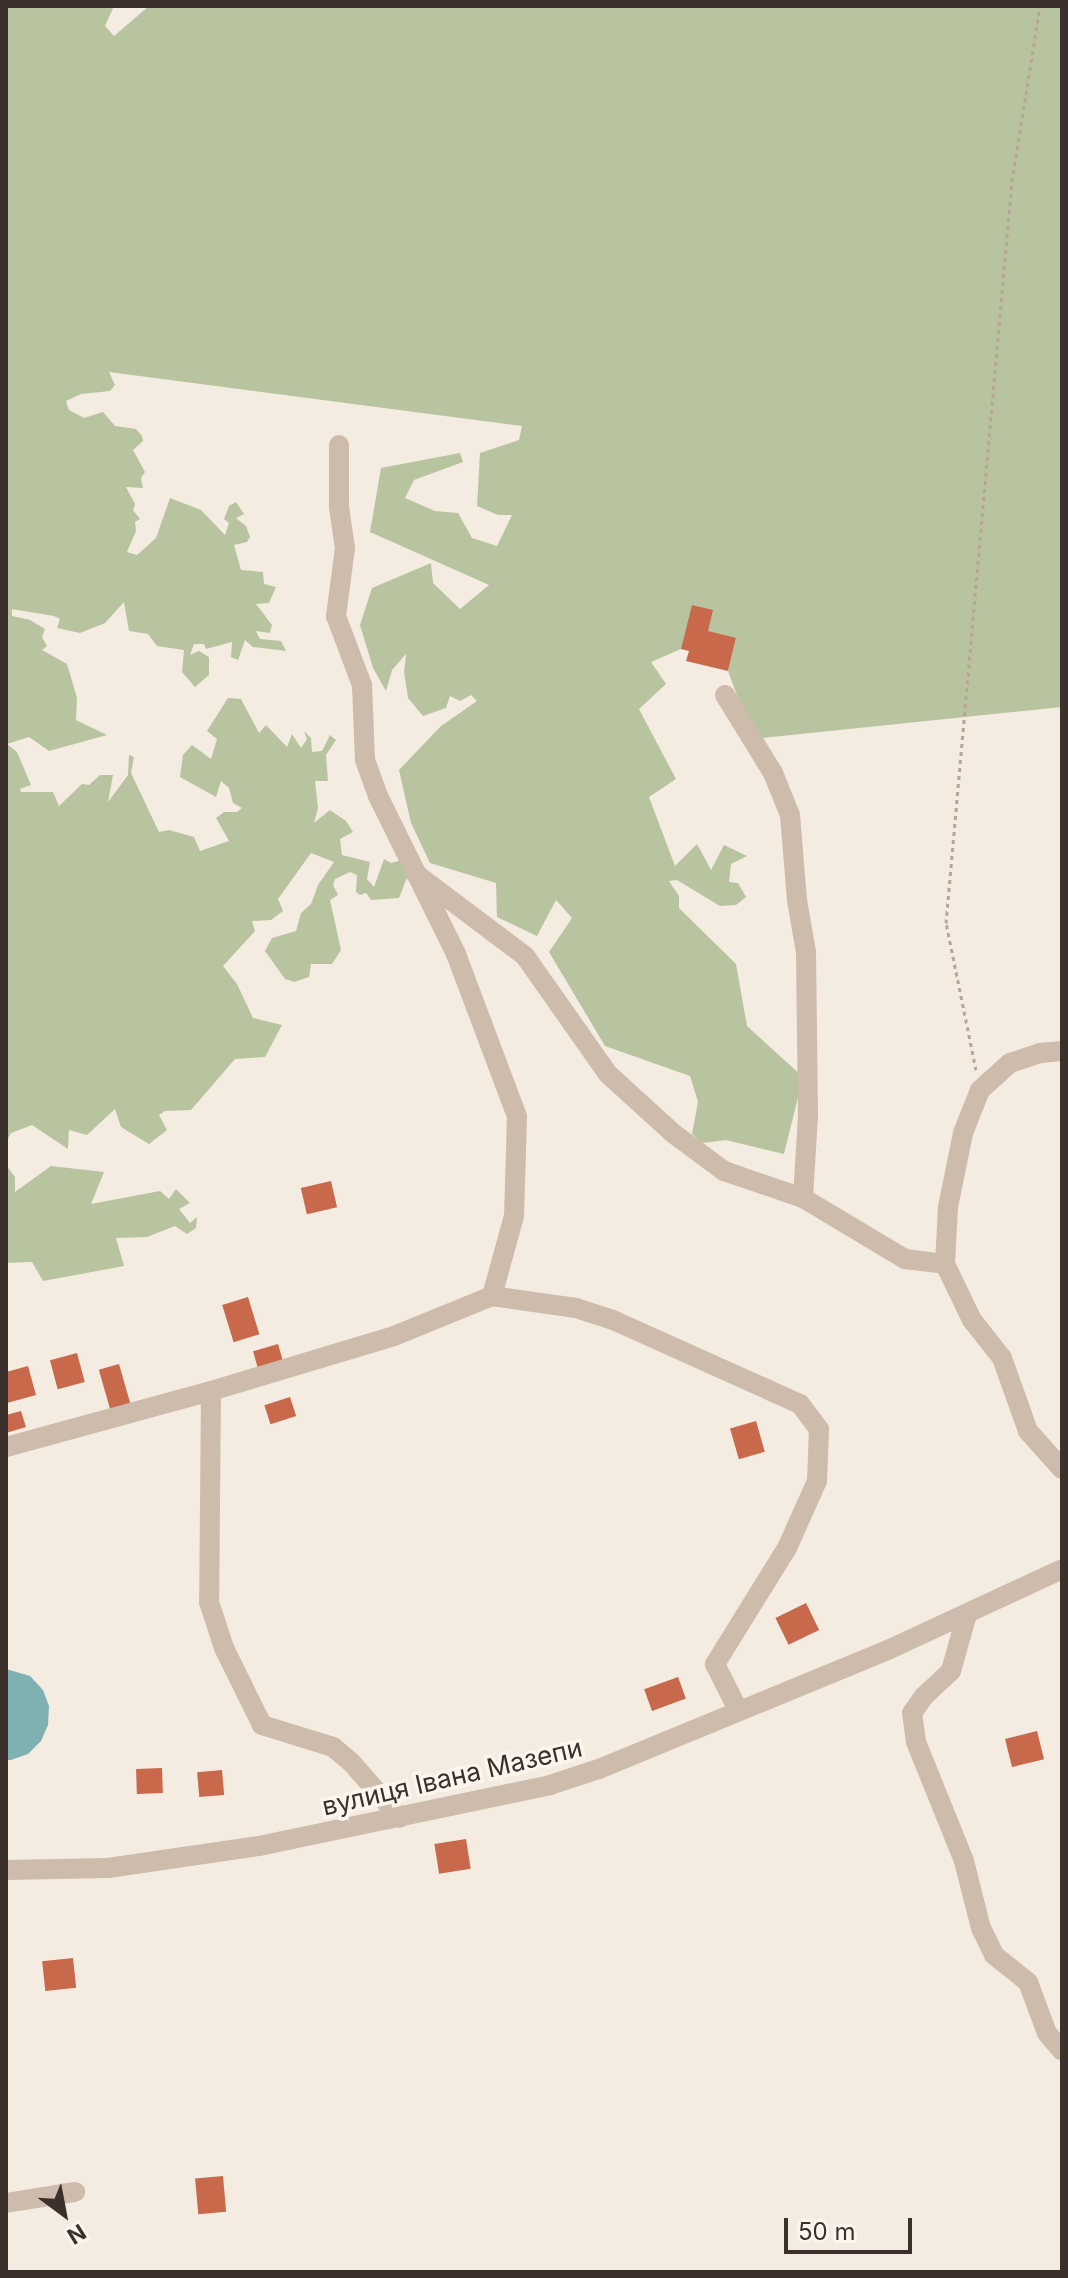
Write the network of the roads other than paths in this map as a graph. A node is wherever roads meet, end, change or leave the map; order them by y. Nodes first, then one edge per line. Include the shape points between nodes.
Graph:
1 (339, 445) dead end
2 (725, 695) dead end
3 (416, 874) junction
4 (1062, 1051) edge
5 (803, 1198) junction
6 (945, 1264) junction
7 (492, 1296) junction
8 (211, 1391) junction
9 (6, 1447) edge
10 (1062, 1469) edge
11 (1062, 1569) edge
12 (967, 1614) junction
13 (738, 1710) junction
14 (400, 1818) junction
15 (6, 1870) edge
16 (1062, 2051) edge
17 (75, 2192) dead end
18 (6, 2203) edge

1 - 3 street via 345,548 336,616 362,685 365,760
2 - 5 street via 773,773 790,815 806,952
3 - 5 street via 525,956 608,1074 674,1134 724,1171
3 - 7 street via 456,954 517,1116 514,1216
4 - 6 street via 1010,1063 980,1090 963,1133 948,1207
5 - 6 street via 905,1259
6 - 10 street via 972,1320 1002,1358 1028,1431
7 - 8 street via 394,1336
7 - 13 street via 576,1308 613,1320 787,1396 815,1420 821,1444 817,1481 787,1548 715,1664
8 - 9 street
8 - 14 street via 209,1602 224,1648 262,1725 333,1747
11 - 12 street, вулиця Івана Мазепи
12 - 13 street, вулиця Івана Мазепи
12 - 16 street via 951,1671 912,1713 916,1742 964,1861 981,1928 994,1955 1028,1982 1047,2033
13 - 14 street, вулиця Івана Мазепи via 574,1777
14 - 15 street, вулиця Івана Мазепи via 123,1866
17 - 18 street

